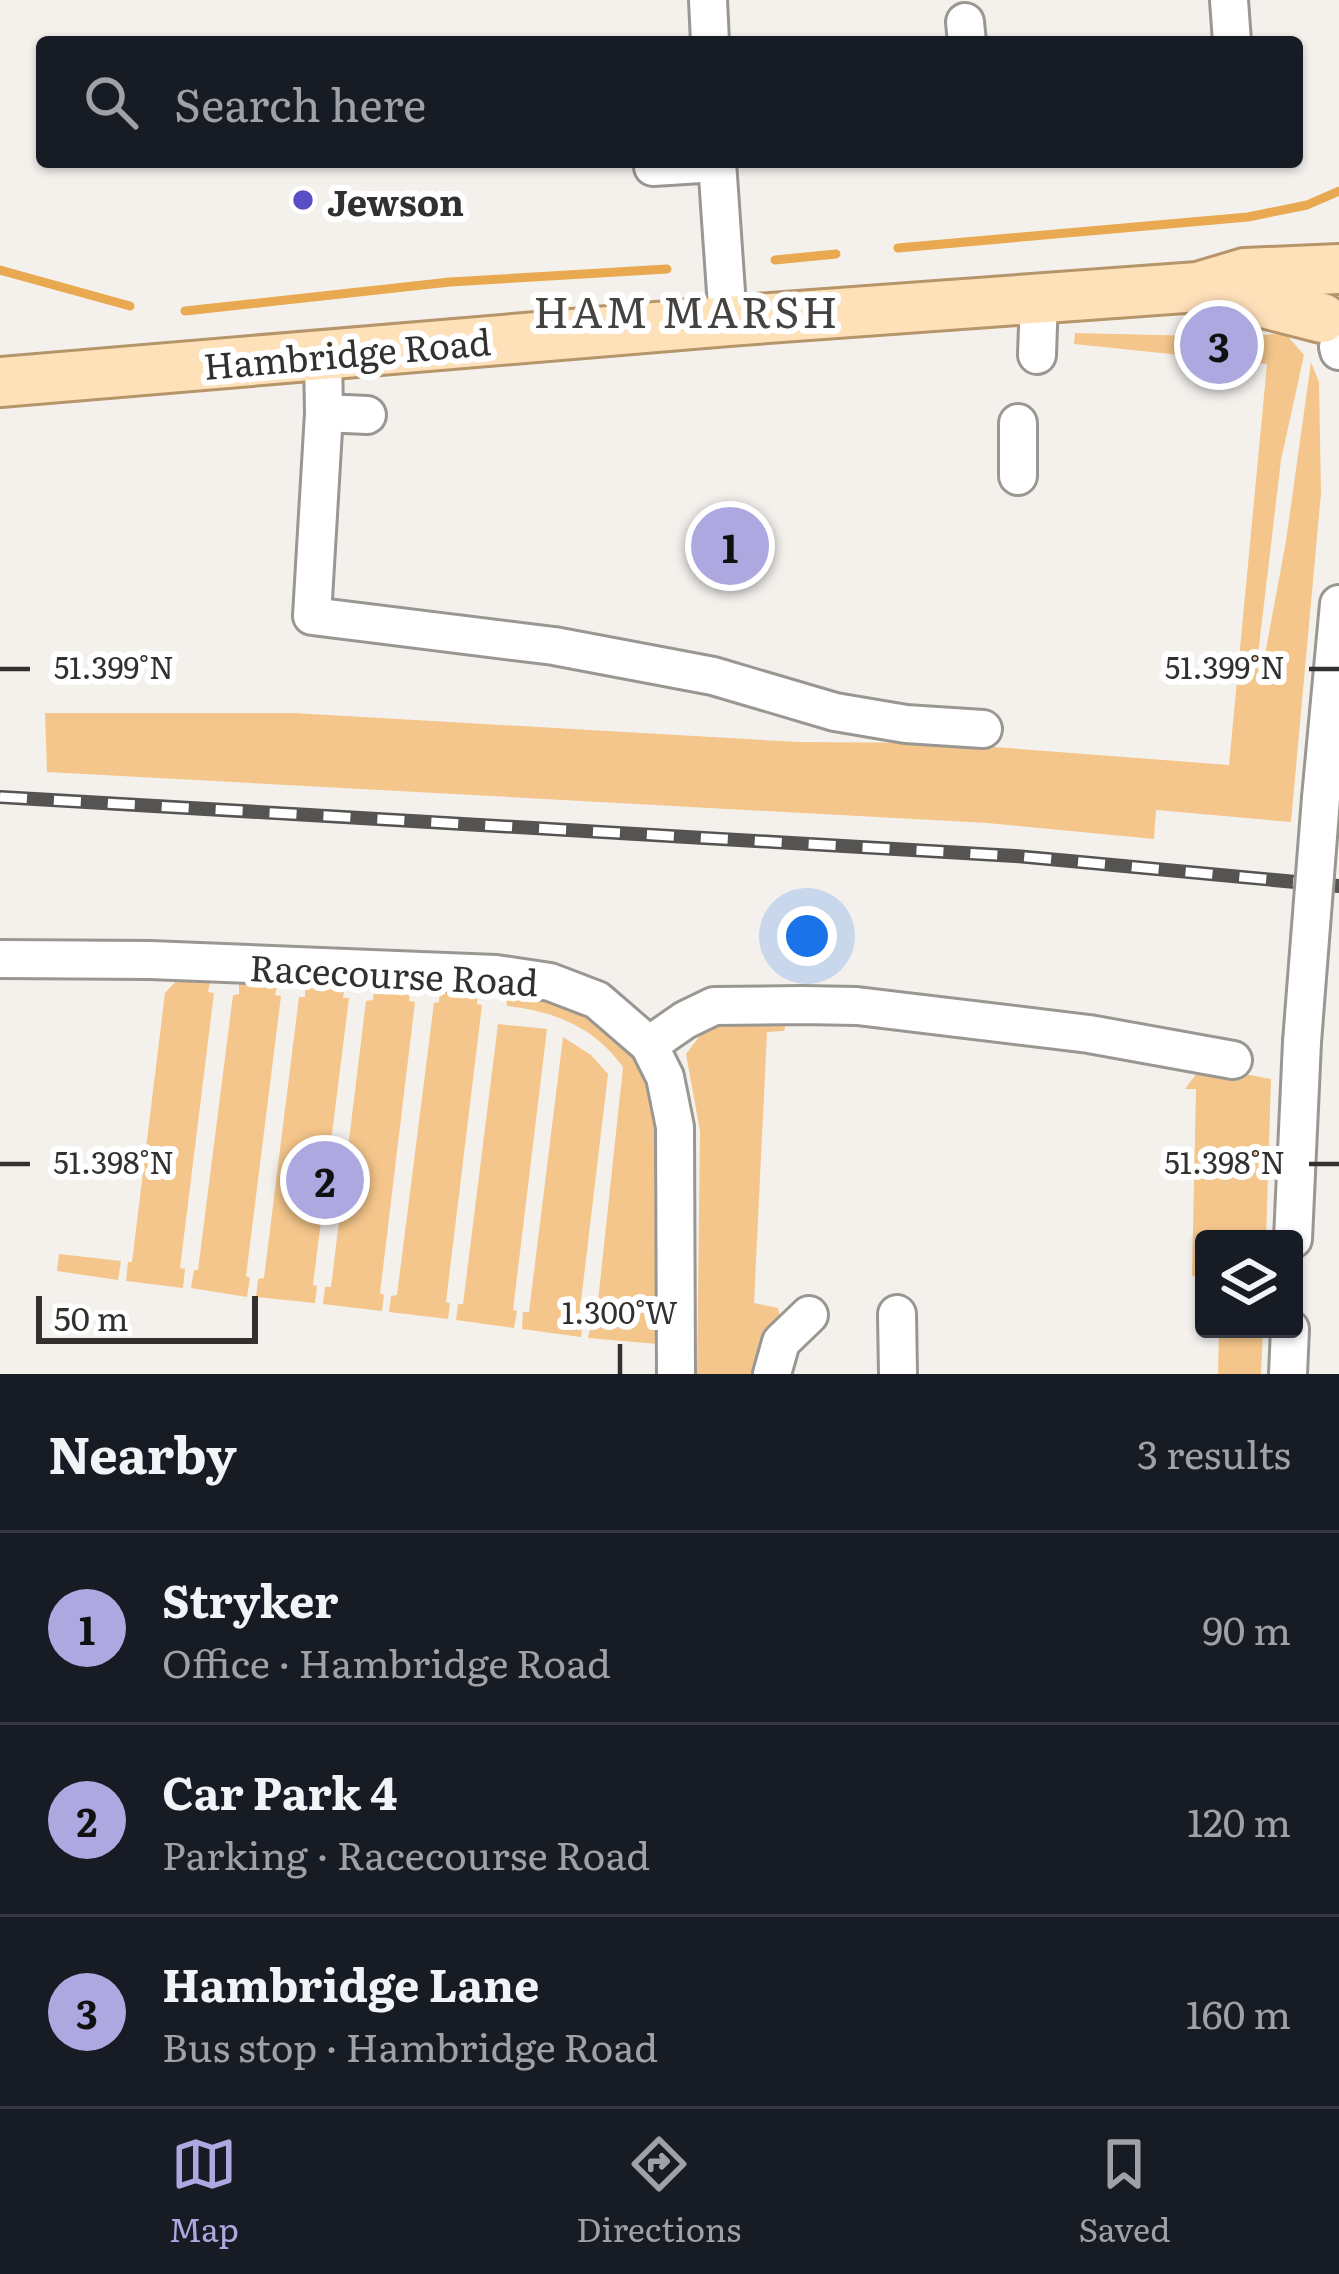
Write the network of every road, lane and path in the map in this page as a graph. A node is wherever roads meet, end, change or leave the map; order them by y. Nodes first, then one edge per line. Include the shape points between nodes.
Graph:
1 (708, 0) edge
2 (1229, 0) edge
3 (710, 36) edge
4 (1232, 36) edge
5 (717, 168) edge
6 (1339, 269) edge
7 (1198, 287) junction
8 (1039, 297) junction
9 (728, 321) junction
10 (1335, 341) edge
11 (322, 355) junction
12 (1037, 355) dead end
13 (0, 382) edge
14 (324, 412) junction
15 (367, 415) dead end
16 (1018, 423) dead end
17 (1018, 476) dead end
18 (1339, 604) edge
19 (982, 729) dead end
20 (0, 958) edge
21 (650, 1045) junction
22 (1233, 1060) dead end
23 (1293, 1230) edge
24 (897, 1314) dead end
25 (808, 1315) dead end
26 (1290, 1338) edge
27 (676, 1374) edge
28 (772, 1374) edge
29 (898, 1374) edge
30 (1288, 1374) edge

1 - 3 street
2 - 4 street
5 - 9 street
6 - 7 main road, Hambridge Road via 1245,273
6 - 10 main road via 1323,295
7 - 8 main road, Hambridge Road
7 - 10 main road, Hambridge Road
8 - 9 main road, Hambridge Road
8 - 12 street
9 - 11 main road, Hambridge Road
11 - 13 main road, Hambridge Road
11 - 14 street
14 - 15 street
14 - 19 street via 312,616 554,646 712,676 835,712
16 - 17 street
18 - 23 street, bridge
20 - 21 street, Racecourse Road via 531,978 596,1000
21 - 22 street via 700,1010 802,1004 1088,1034
21 - 27 street, Racecourse Road via 675,1127
24 - 29 street
25 - 28 street via 781,1342
26 - 30 street

